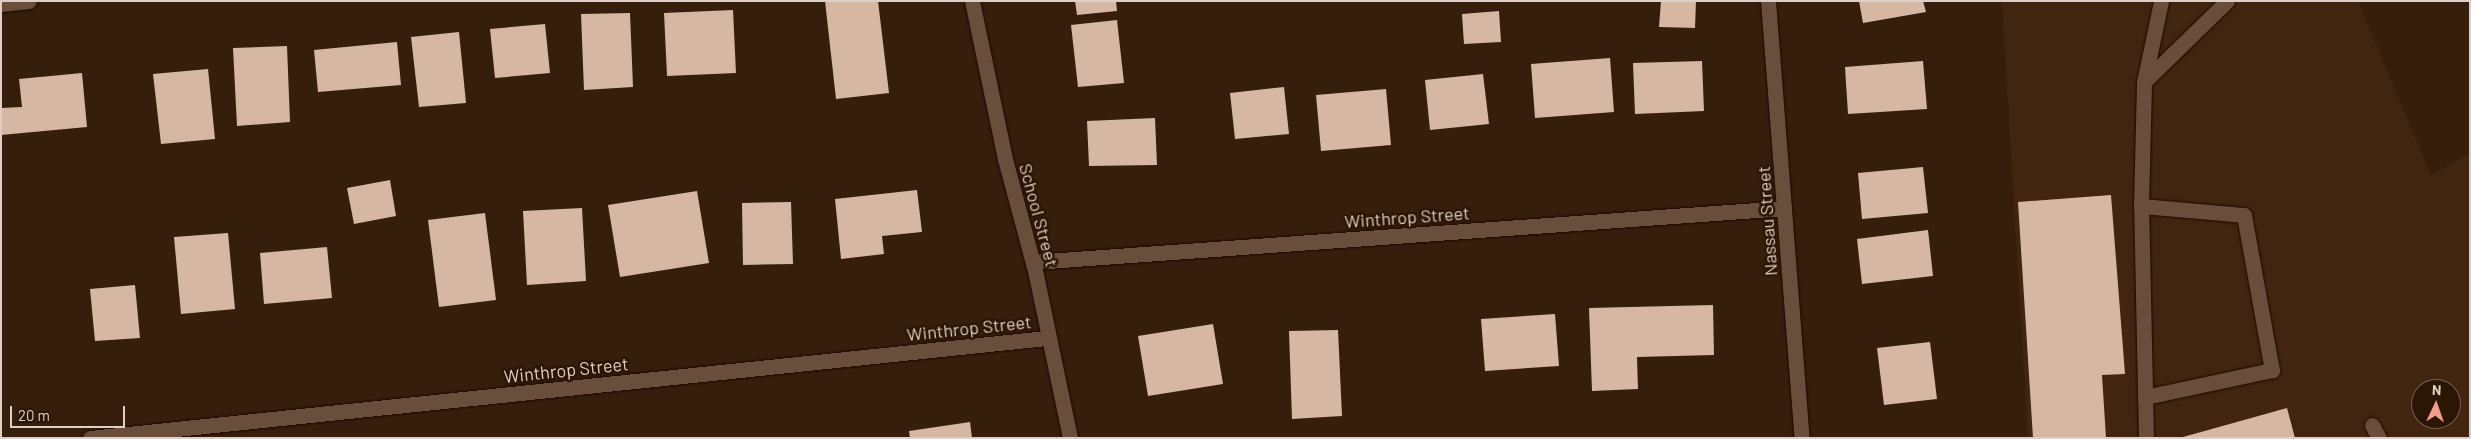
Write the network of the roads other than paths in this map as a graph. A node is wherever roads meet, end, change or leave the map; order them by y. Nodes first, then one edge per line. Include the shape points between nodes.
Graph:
1 (29, 1) edge
2 (972, 1) edge
3 (1768, 1) edge
4 (2161, 1) edge
5 (2227, 1) edge
6 (1, 4) edge
7 (2144, 82) junction
8 (2141, 206) junction
9 (1784, 208) junction
10 (1033, 262) junction
11 (1047, 338) junction
12 (2145, 397) junction
13 (90, 438) edge
14 (1070, 438) edge
15 (1802, 438) edge
16 (2146, 438) edge

1 - 6 street
2 - 10 street, School Street via 1005,159
3 - 9 street, Nassau Street
4 - 7 street
5 - 7 street
7 - 8 street
8 - 12 street
8 - 12 street via 2244,215 2272,370
9 - 10 street, Winthrop Street
9 - 15 street, Nassau Street
10 - 11 street, School Street
11 - 13 street, Winthrop Street
11 - 14 street, School Street
12 - 16 street

